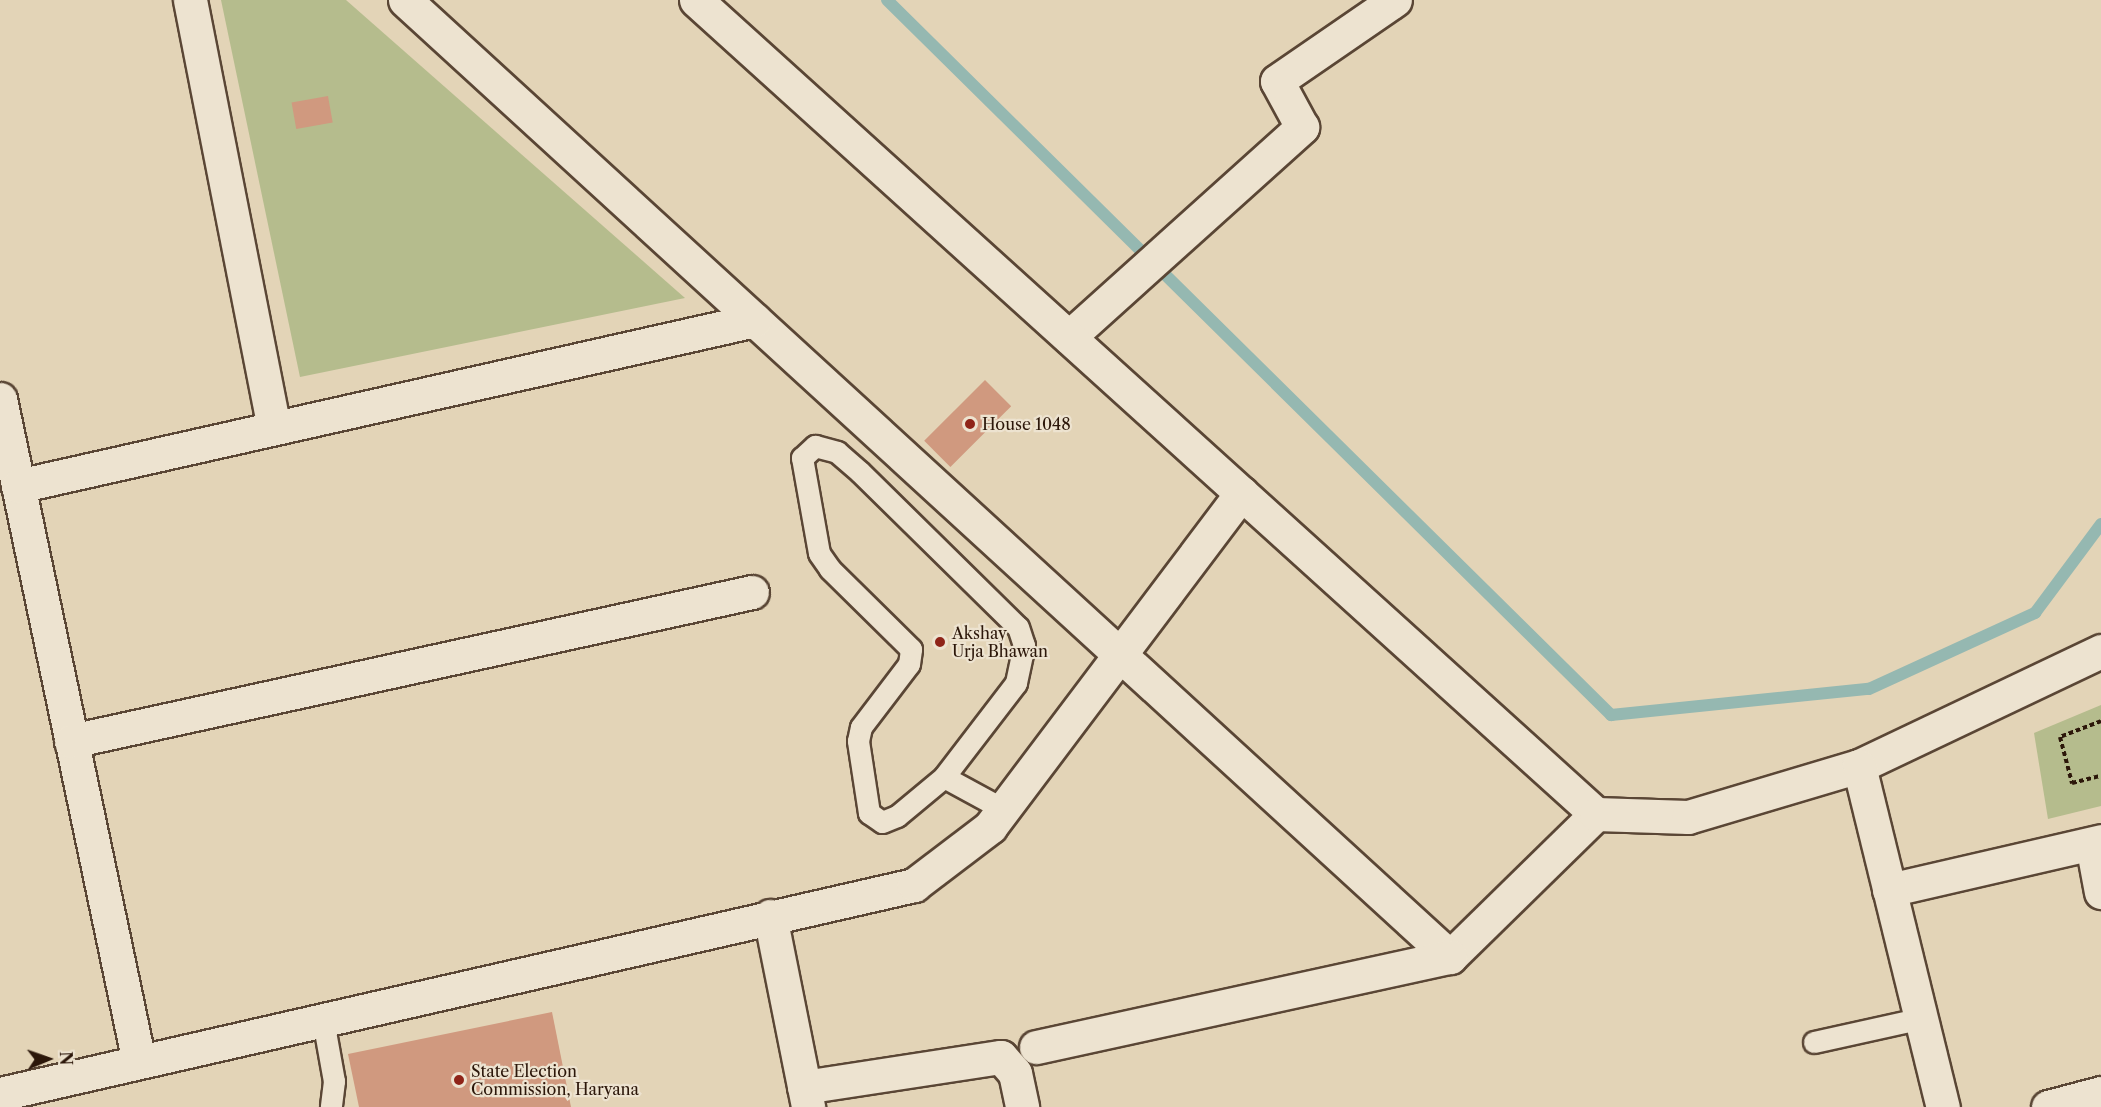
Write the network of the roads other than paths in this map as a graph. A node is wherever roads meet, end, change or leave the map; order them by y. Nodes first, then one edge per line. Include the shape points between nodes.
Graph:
1 (190, 0) edge
2 (405, 0) edge
3 (696, 0) edge
4 (1395, 0) edge
5 (755, 320) junction
6 (1069, 337) junction
7 (0, 399) edge
8 (274, 428) junction
9 (18, 486) junction
10 (1242, 493) junction
11 (752, 592) dead end
12 (2101, 651) edge
13 (1121, 653) junction
14 (71, 741) junction
15 (1859, 766) junction
16 (944, 777) junction
17 (1003, 809) junction
18 (1596, 814) junction
19 (2096, 842) edge
20 (1889, 890) junction
21 (2101, 892) edge
22 (771, 915) junction
23 (1450, 957) junction
24 (1922, 1018) junction
25 (323, 1020) junction
26 (1814, 1042) dead end
27 (1036, 1047) dead end
28 (139, 1062) junction
29 (2101, 1093) edge
30 (17, 1097) edge
31 (806, 1097) edge
32 (331, 1107) edge
33 (1022, 1107) edge
34 (1944, 1107) edge
35 (2048, 1107) edge

1 - 8 street
2 - 5 street
3 - 6 street
4 - 6 street via 1277,81 1302,127
5 - 8 street
5 - 13 street
6 - 10 street
7 - 9 street
8 - 9 street
9 - 14 street
10 - 13 street
10 - 18 street
11 - 14 street
12 - 15 street
13 - 17 street
13 - 23 street
14 - 28 street
15 - 18 street via 1688,817
15 - 20 street
16 - 16 lane via 1016,683 1024,645 1018,627 860,472 837,452 815,447 802,458 819,553 830,569 911,649 909,664 861,727 858,741 868,813 882,822 897,816
16 - 17 lane
17 - 22 street via 990,827 914,885
18 - 23 street
19 - 20 street
19 - 21 street
20 - 24 street
22 - 25 street
22 - 31 street
23 - 27 street
24 - 26 lane
24 - 34 street
25 - 28 street
25 - 32 lane via 334,1081
28 - 30 street
29 - 35 street
31 - 33 street via 1001,1057 1015,1073

